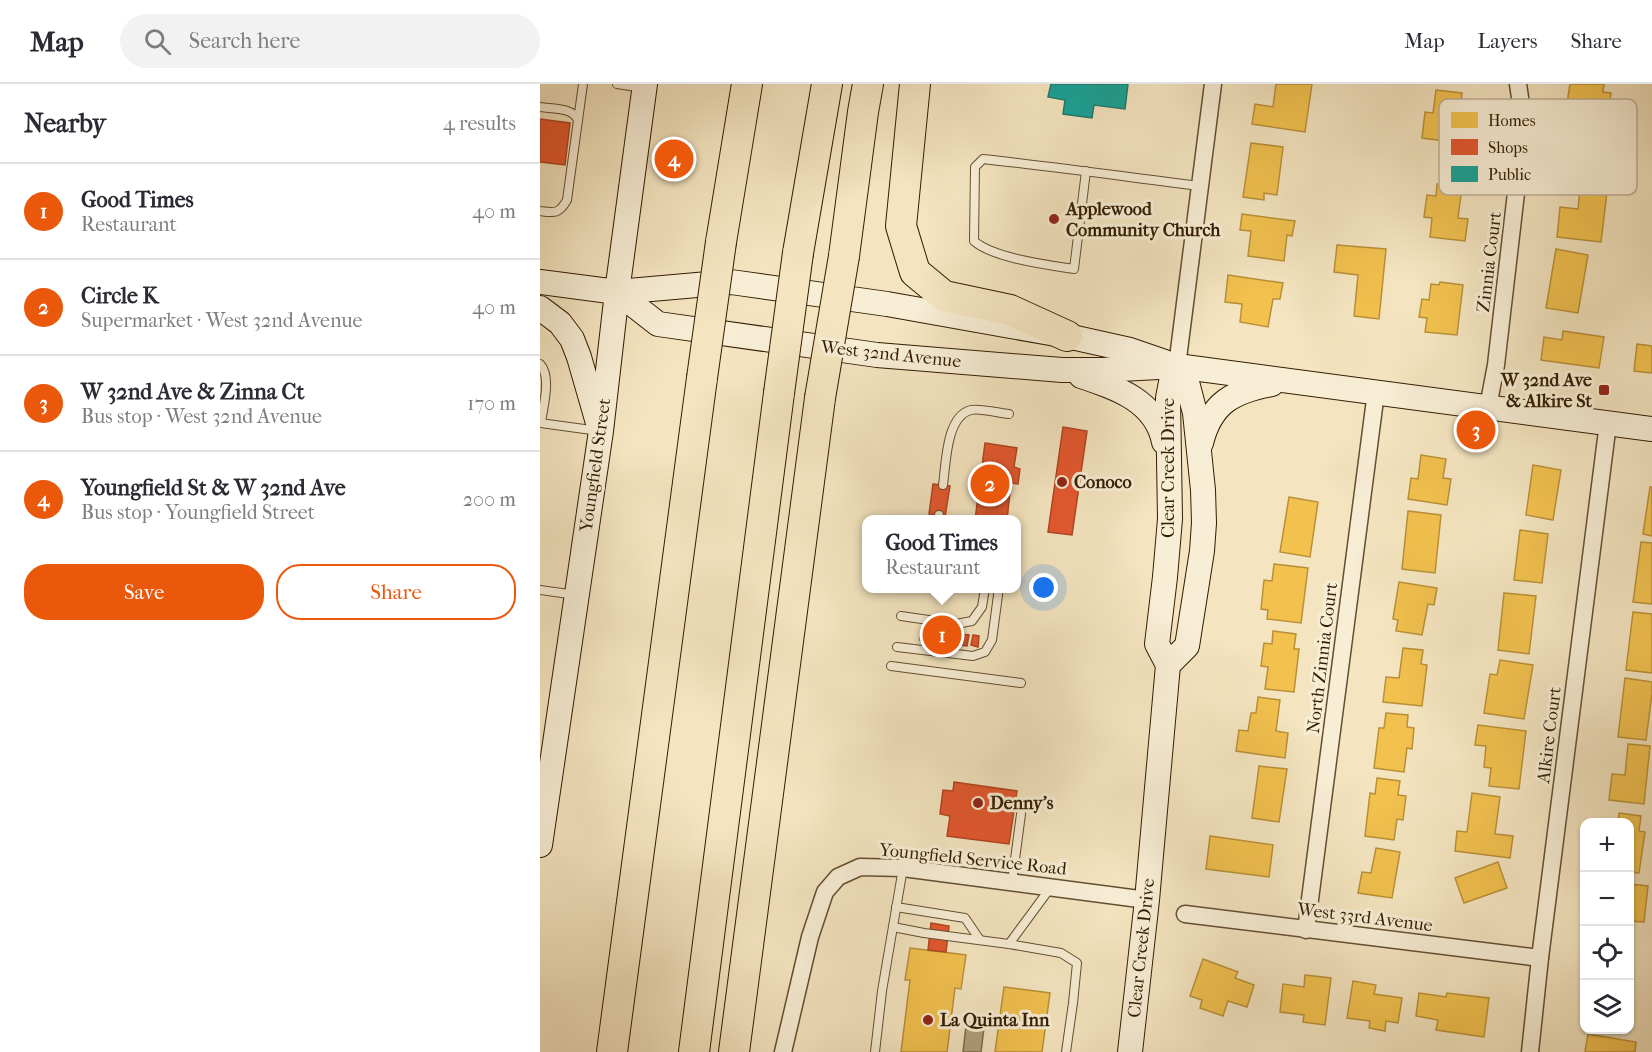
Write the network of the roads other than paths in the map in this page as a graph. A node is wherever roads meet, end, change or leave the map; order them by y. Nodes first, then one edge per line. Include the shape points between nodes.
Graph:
1 (583, 84) edge
2 (618, 84) edge
3 (747, 84) edge
4 (827, 84) edge
5 (868, 84) edge
6 (915, 84) edge
7 (1213, 84) edge
8 (1518, 84) edge
9 (645, 86) edge
10 (1520, 99) edge
11 (540, 107) edge
12 (578, 121) junction
13 (1086, 171) junction
14 (1200, 186) junction
15 (1516, 195) edge
16 (540, 211) edge
17 (540, 282) edge
18 (617, 292) junction
19 (540, 308) edge
20 (1067, 336) junction
21 (540, 364) edge
22 (1177, 366) junction
23 (1062, 370) junction
24 (1288, 381) junction
25 (1376, 392) junction
26 (1488, 407) junction
27 (1009, 414) dead end
28 (540, 423) edge
29 (1608, 423) junction
30 (1652, 429) edge
31 (601, 431) junction
32 (1200, 451) junction
33 (1168, 462) junction
34 (943, 485) dead end
35 (540, 590) edge
36 (984, 593) edge
37 (998, 593) edge
38 (576, 595) junction
39 (901, 616) dead end
40 (897, 647) dead end
41 (891, 666) dead end
42 (1168, 666) junction
43 (1021, 683) dead end
44 (1021, 814) dead end
45 (541, 831) edge
46 (903, 868) junction
47 (1012, 882) junction
48 (1051, 887) junction
49 (1147, 900) junction
50 (896, 907) junction
51 (1185, 914) dead end
52 (893, 927) junction
53 (1306, 930) junction
54 (980, 940) junction
55 (1009, 944) junction
56 (1540, 958) junction
57 (612, 1052) edge
58 (694, 1052) edge
59 (734, 1052) edge
60 (783, 1052) edge
61 (875, 1052) edge
62 (1066, 1052) edge
63 (1130, 1052) edge
64 (1530, 1052) edge

1 - 12 lane
2 - 9 lane
3 - 57 highway, bridge via 702,378
4 - 58 highway, bridge via 798,253
5 - 59 highway, bridge via 820,398
6 - 20 highway via 901,226 915,272 944,296 1010,310
7 - 14 street
8 - 10 street, Zinnia Court
9 - 18 main road, Youngfield Street
11 - 12 lane via 569,111
12 - 16 lane via 567,200 554,213
13 - 13 lane via 1074,268 1033,263 981,247 974,241 975,167 983,159
13 - 14 lane
14 - 22 street
15 - 26 street, Zinnia Court
17 - 18 main road, West 32nd Avenue
18 - 20 main road, West 32nd Avenue via 731,282 887,304
18 - 23 main road, West 32nd Avenue via 658,324 878,355
18 - 31 main road, Youngfield Street
19 - 31 main road via 560,323 572,339
20 - 22 main road, West 32nd Avenue via 1130,350
21 - 28 lane via 547,378
22 - 23 main road, West 32nd Avenue
22 - 24 main road, West 32nd Avenue
22 - 32 main road, Clear Creek Drive via 1193,400
22 - 33 main road, Clear Creek Drive via 1169,386
23 - 33 main road via 1118,389 1143,405 1162,433
24 - 25 main road, West 32nd Avenue
24 - 32 main road via 1250,388 1226,399 1210,417
25 - 26 main road, West 32nd Avenue
25 - 53 street, North Zinnia Court
26 - 29 main road, West 32nd Avenue
27 - 34 lane via 972,410 960,415 952,428
28 - 31 lane
29 - 30 main road, West 32nd Avenue
29 - 56 street, Alkire Court
31 - 38 main road, Youngfield Street
32 - 42 main road, Clear Creek Drive via 1204,507 1199,574 1187,646
33 - 42 main road, Clear Creek Drive via 1169,536 1157,644
35 - 38 lane
36 - 39 lane via 982,607 972,621 956,624
37 - 40 lane via 992,640 985,652 973,656
38 - 45 main road, Youngfield Street
41 - 43 lane
42 - 49 main road, Clear Creek Drive
44 - 47 lane
46 - 47 street, Youngfield Service Road
46 - 50 lane
46 - 60 street, Youngfield Service Road via 860,867 838,876 825,892 810,937
47 - 48 street, Youngfield Service Road
48 - 49 street, Youngfield Service Road
48 - 55 lane
49 - 63 main road, Clear Creek Drive
50 - 52 lane
50 - 54 lane via 965,918
51 - 53 street, West 33rd Avenue
52 - 54 lane
52 - 61 lane
53 - 56 street, West 33rd Avenue
54 - 55 lane
55 - 62 lane via 1061,953 1077,963
56 - 64 street, Alkire Court

